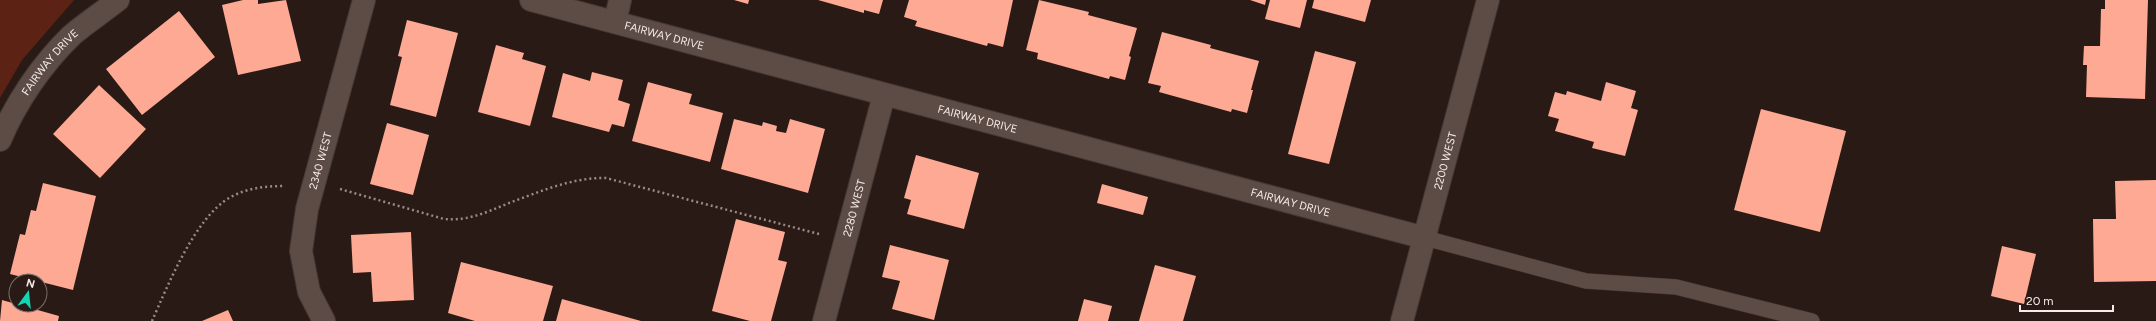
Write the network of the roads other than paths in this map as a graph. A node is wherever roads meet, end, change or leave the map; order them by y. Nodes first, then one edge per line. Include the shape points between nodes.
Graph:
1 (118, 0) edge
2 (364, 0) edge
3 (531, 0) edge
4 (620, 0) edge
5 (1488, 0) edge
6 (615, 22) junction
7 (884, 95) junction
8 (0, 140) edge
9 (1425, 238) junction
10 (324, 321) edge
11 (824, 321) edge
12 (1402, 321) edge
13 (1812, 321) edge

1 - 8 street, FAIRWAY DRIVE via 72,36 38,75 10,114
2 - 10 street, 2340 WEST via 307,209 301,251 309,292
3 - 6 street, FAIRWAY DRIVE
4 - 6 street
5 - 9 street, 2200 WEST
6 - 7 street, FAIRWAY DRIVE
7 - 9 street, FAIRWAY DRIVE
7 - 11 street, 2280 WEST
9 - 12 street, 2200 WEST
9 - 13 lane via 1586,281 1676,287

